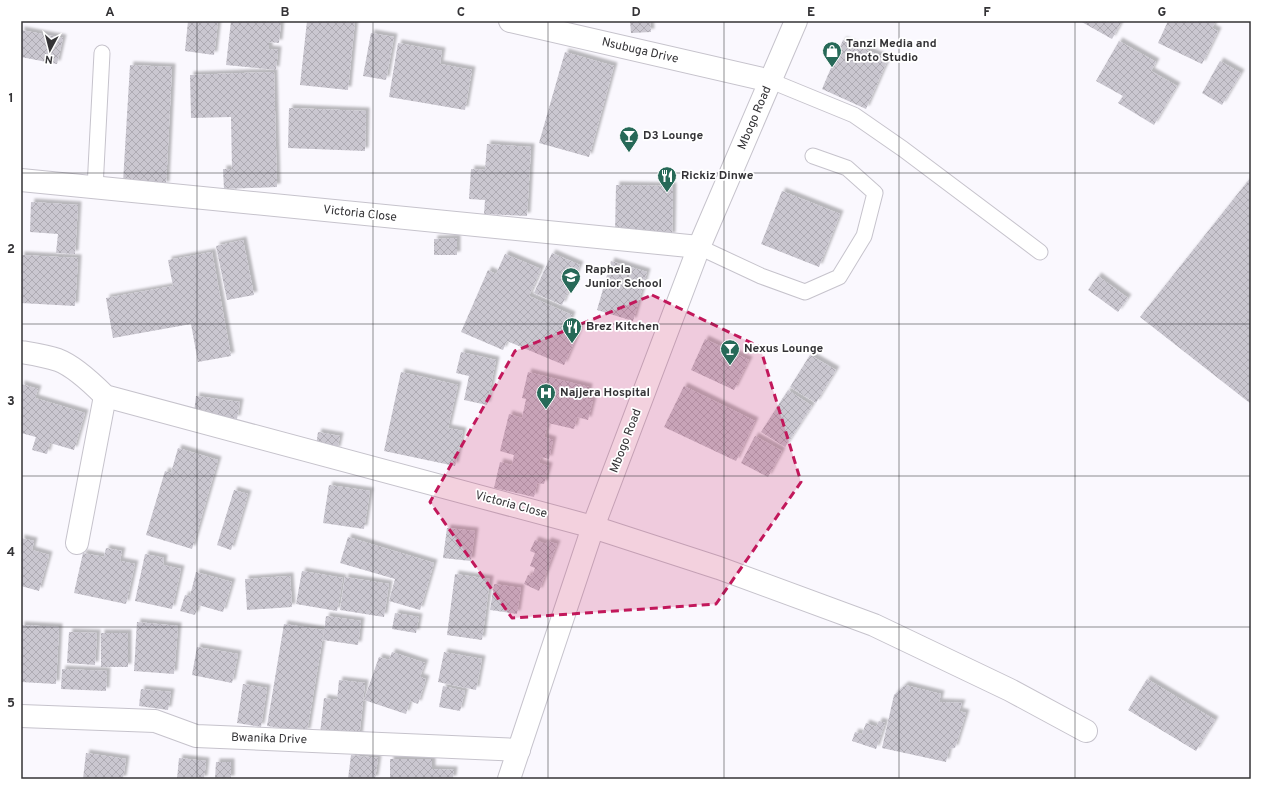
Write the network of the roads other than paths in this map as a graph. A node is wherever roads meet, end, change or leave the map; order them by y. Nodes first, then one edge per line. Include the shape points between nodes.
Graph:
1 (510, 21) edge
2 (796, 21) edge
3 (102, 53) dead end
4 (771, 81) junction
5 (813, 156) dead end
6 (21, 180) edge
7 (95, 188) junction
8 (699, 247) junction
9 (1040, 252) dead end
10 (21, 352) edge
11 (105, 396) junction
12 (594, 527) junction
13 (77, 543) dead end
14 (21, 716) edge
15 (1086, 731) dead end
16 (519, 750) junction
17 (509, 779) edge

1 - 4 street, Nsubuga Drive
2 - 4 street, Mbogo Road
3 - 7 lane
4 - 8 street, Mbogo Road
4 - 9 lane via 854,115
5 - 8 lane via 847,168 875,193 864,236 839,277 805,292 761,276
6 - 7 street, Victoria Close
7 - 8 street, Victoria Close
8 - 12 street, Mbogo Road
10 - 11 street via 59,360 86,377
11 - 12 street, Victoria Close
11 - 13 street
12 - 15 street, Victoria Close via 719,568 874,625 1010,690
12 - 16 street, Mbogo Road
14 - 16 street, Bwanika Drive via 155,721 196,736
16 - 17 street, Mbogo Road

